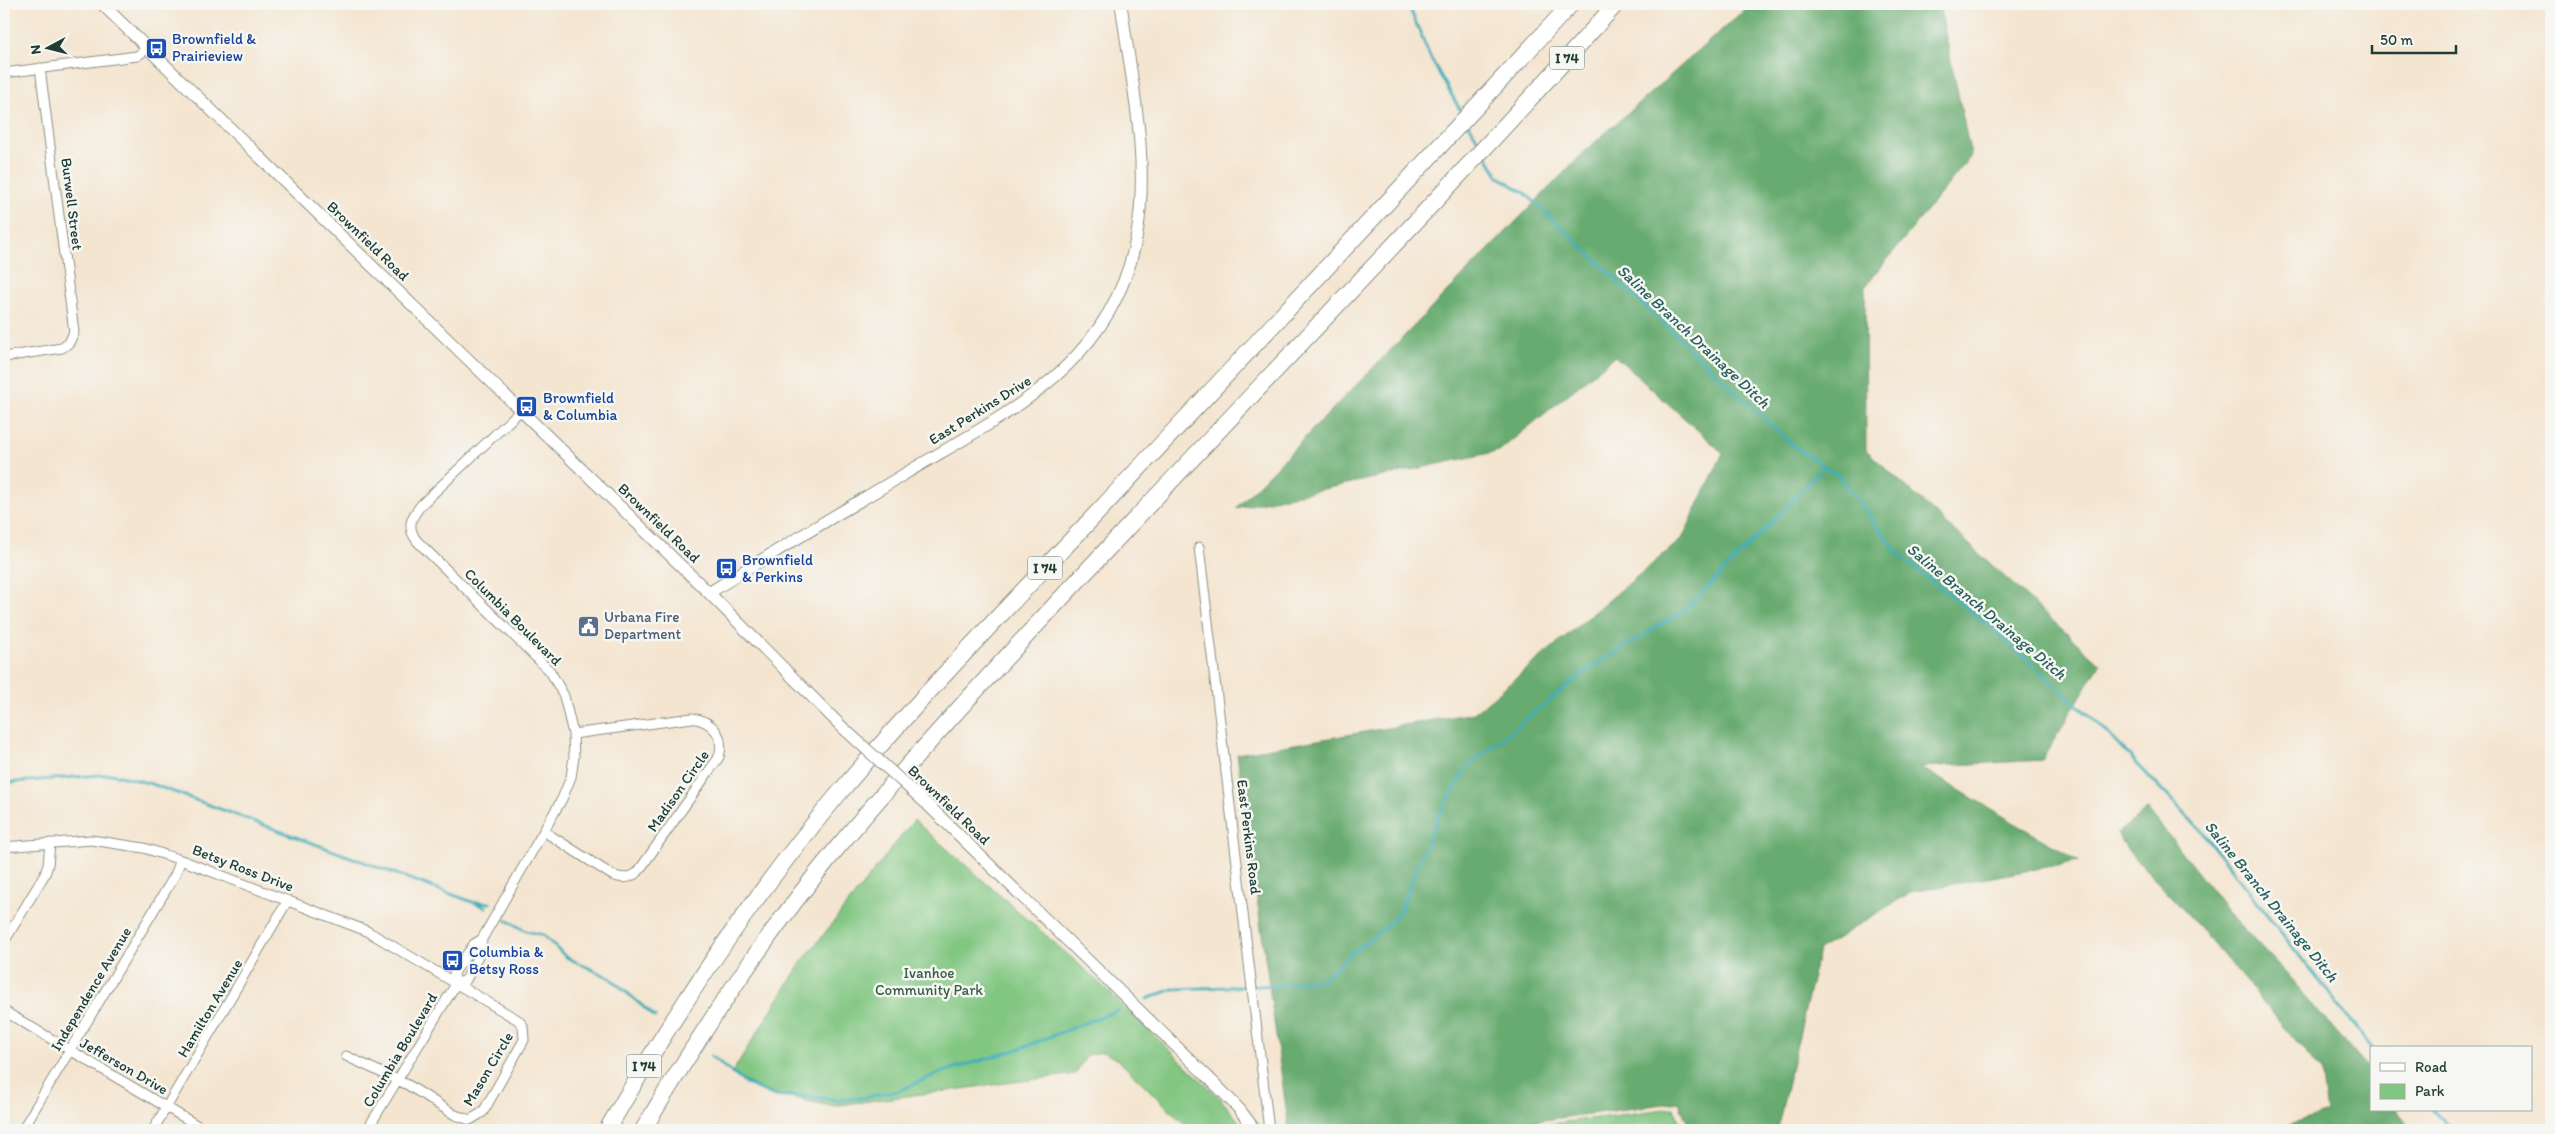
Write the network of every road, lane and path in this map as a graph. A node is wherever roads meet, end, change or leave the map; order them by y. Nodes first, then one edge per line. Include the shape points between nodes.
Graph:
1 (102, 4) edge
2 (1121, 4) edge
3 (1571, 4) edge
4 (1616, 4) edge
5 (148, 48) junction
6 (40, 68) junction
7 (4, 73) edge
8 (4, 357) edge
9 (521, 410) junction
10 (1199, 546) dead end
11 (709, 593) junction
12 (573, 734) junction
13 (545, 832) junction
14 (50, 843) junction
15 (4, 847) edge
16 (181, 860) junction
17 (288, 900) junction
18 (482, 939) junction
19 (4, 942) edge
20 (456, 984) junction
21 (4, 1011) edge
22 (71, 1051) junction
23 (346, 1056) dead end
24 (397, 1081) junction
25 (168, 1108) junction
26 (22, 1130) edge
27 (153, 1130) edge
28 (205, 1130) edge
29 (367, 1130) edge
30 (607, 1130) edge
31 (643, 1130) edge
32 (1254, 1130) edge
33 (1269, 1130) edge

1 - 5 street, Brownfield Road
2 - 11 street, East Perkins Drive via 1140,158 1141,203 1137,234 1123,281 1093,337 1060,374 1008,413
3 - 30 highway, I 74 via 836,797 719,951 669,1026
4 - 31 highway, I 74 via 963,703 837,849 774,929 725,999
5 - 6 street via 137,56
5 - 9 street, Brownfield Road
6 - 7 street
6 - 8 street, Burwell Street via 73,336 69,343 54,350
9 - 11 street, Brownfield Road
9 - 12 street, Columbia Boulevard via 422,504 410,526 417,541 550,671 564,696
10 - 33 street, East Perkins Road
11 - 32 street, Brownfield Road, bridge via 842,726 929,806 1213,1082
12 - 13 street, Columbia Boulevard via 571,777
12 - 13 street, Madison Circle via 692,718 701,719 713,727 722,742 722,749 638,872 632,876 620,878 612,875
13 - 18 street, Columbia Boulevard
14 - 15 street, Betsy Ross Drive
14 - 16 street, Betsy Ross Drive via 115,842
14 - 19 street via 44,874
16 - 17 street, Betsy Ross Drive
16 - 22 street, Independence Avenue
17 - 20 street, Betsy Ross Drive via 367,931
17 - 25 street, Hamilton Avenue
18 - 20 street, Columbia Boulevard via 481,950 466,980
18 - 20 street, Columbia Boulevard via 474,944 454,973
20 - 24 street, Columbia Boulevard
20 - 24 street, Mason Circle via 518,1020 525,1033 483,1112 476,1118 462,1119
21 - 22 street, Jefferson Drive
22 - 25 street, Jefferson Drive
22 - 26 street, Independence Avenue
23 - 24 street
24 - 29 street, Columbia Boulevard
25 - 27 street, Hamilton Avenue
25 - 28 street, Jefferson Drive

